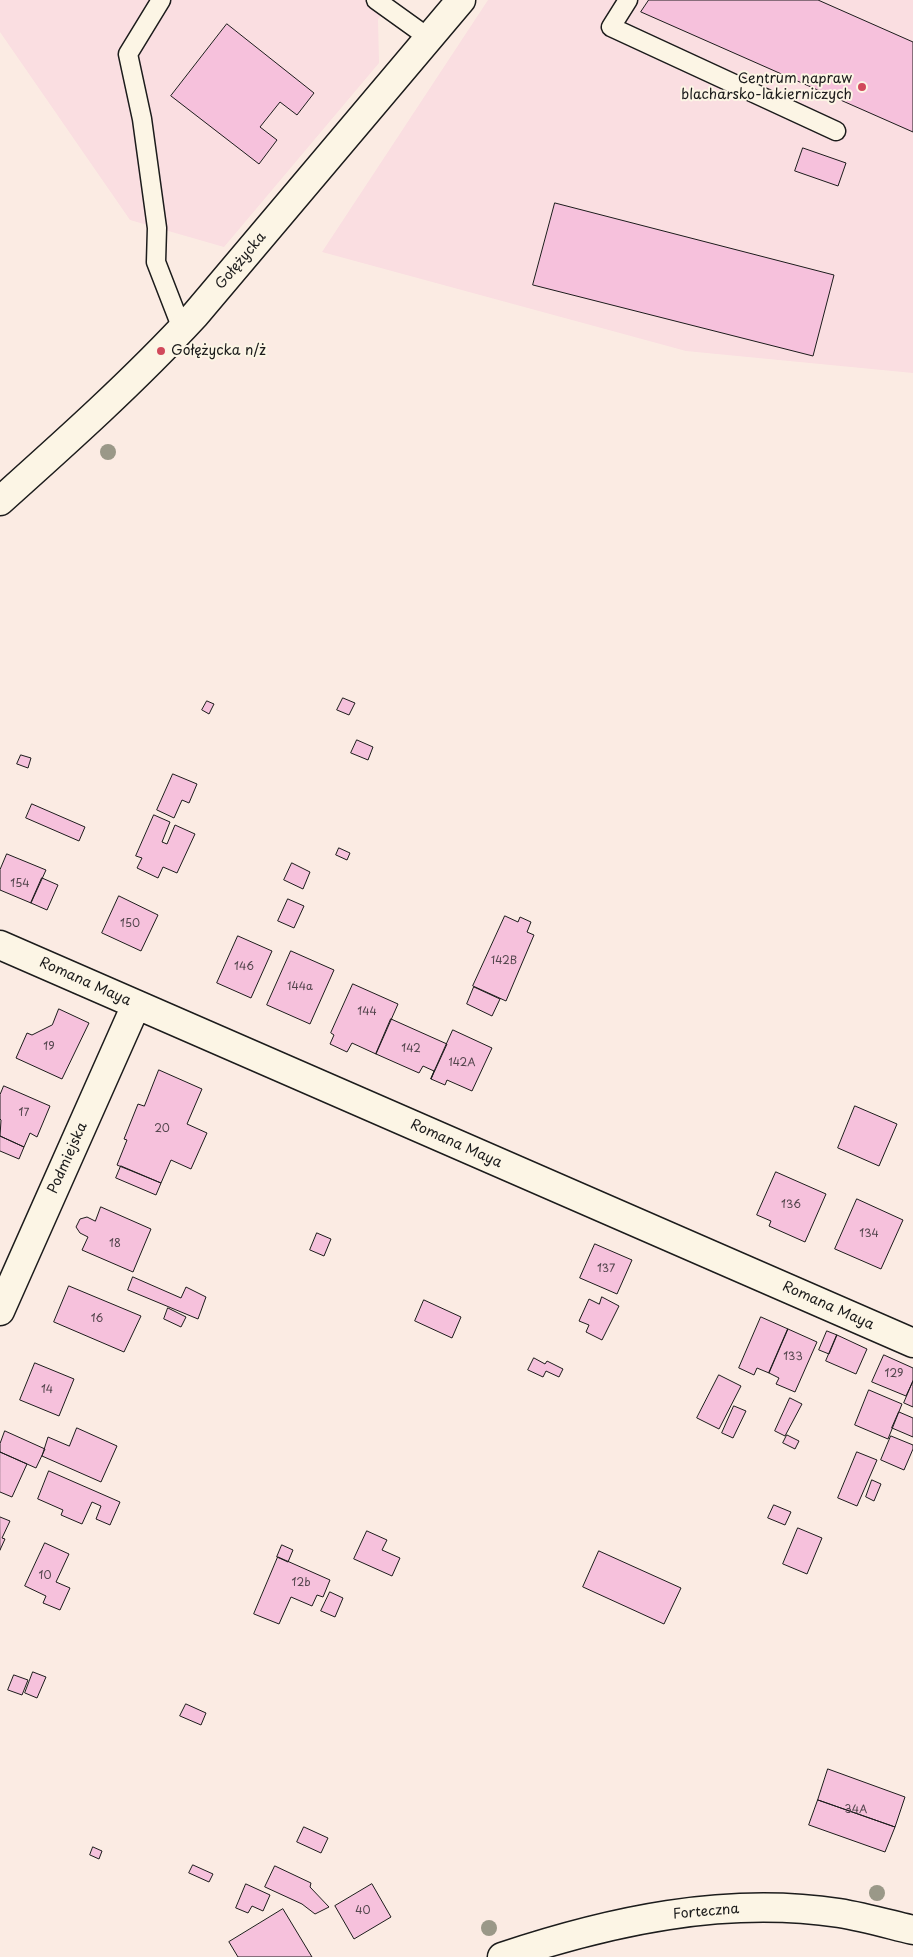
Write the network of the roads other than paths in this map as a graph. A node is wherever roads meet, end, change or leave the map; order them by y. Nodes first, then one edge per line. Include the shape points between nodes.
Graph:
1 (160, 0) edge
2 (376, 0) edge
3 (460, 0) edge
4 (628, 0) edge
5 (428, 38) junction
6 (836, 131) dead end
7 (182, 329) junction
8 (0, 501) edge
9 (0, 945) edge
10 (136, 1005) junction
11 (0, 1311) edge
12 (913, 1343) edge
13 (913, 1930) edge
14 (502, 1957) edge

1 - 7 lane via 128,54 142,119 156,218 156,262
2 - 5 lane
3 - 5 street, Gołężycka
4 - 6 lane via 611,27
5 - 7 street, Gołężycka
7 - 8 street, Gołężycka
9 - 10 street, Romana Maya
10 - 11 street, Podmiejska
10 - 12 street, Romana Maya
13 - 14 street, Forteczna via 837,1913 722,1909 656,1916 591,1929

